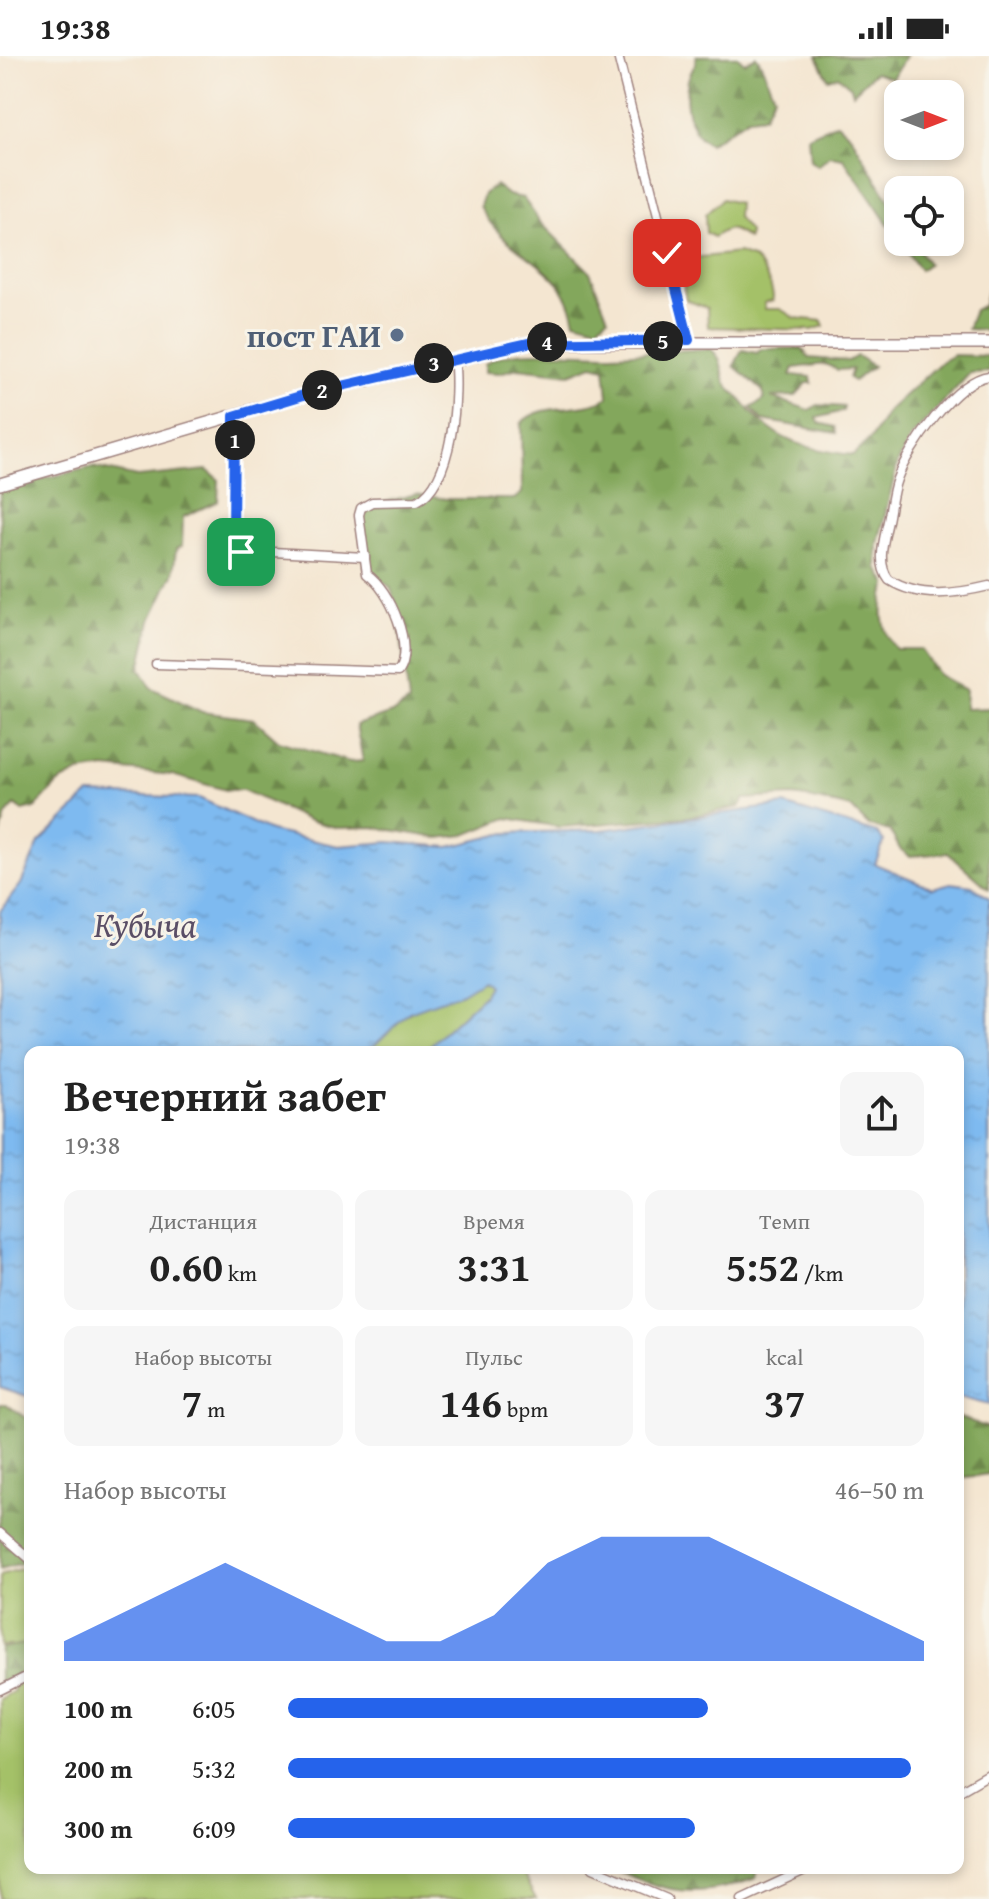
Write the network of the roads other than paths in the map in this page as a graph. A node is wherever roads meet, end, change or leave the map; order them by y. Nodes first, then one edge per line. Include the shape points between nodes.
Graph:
1 (618, 56) edge
2 (689, 340) junction
3 (989, 343) edge
4 (454, 358) junction
5 (989, 376) edge
6 (234, 416) junction
7 (0, 484) edge
8 (365, 557) junction
9 (989, 586) edge
10 (156, 664) dead end
11 (0, 1533) edge
12 (24, 1554) edge
13 (24, 1678) edge
14 (0, 1690) edge
15 (989, 1774) edge
16 (964, 1789) edge
17 (607, 1874) edge
18 (796, 1874) edge
19 (667, 1899) edge
20 (742, 1899) edge

1 - 2 street
2 - 3 main road
2 - 4 main road via 528,343
4 - 6 main road
4 - 8 street via 456,398 436,484 417,501 372,502 361,508
5 - 9 street via 964,388 907,457 891,502 881,565 889,580 916,591 955,593
6 - 7 main road
6 - 8 street via 237,550
8 - 10 street via 367,574 381,584 393,605 402,646 398,672
11 - 12 street
13 - 14 street
15 - 16 street
17 - 19 street
18 - 20 street

